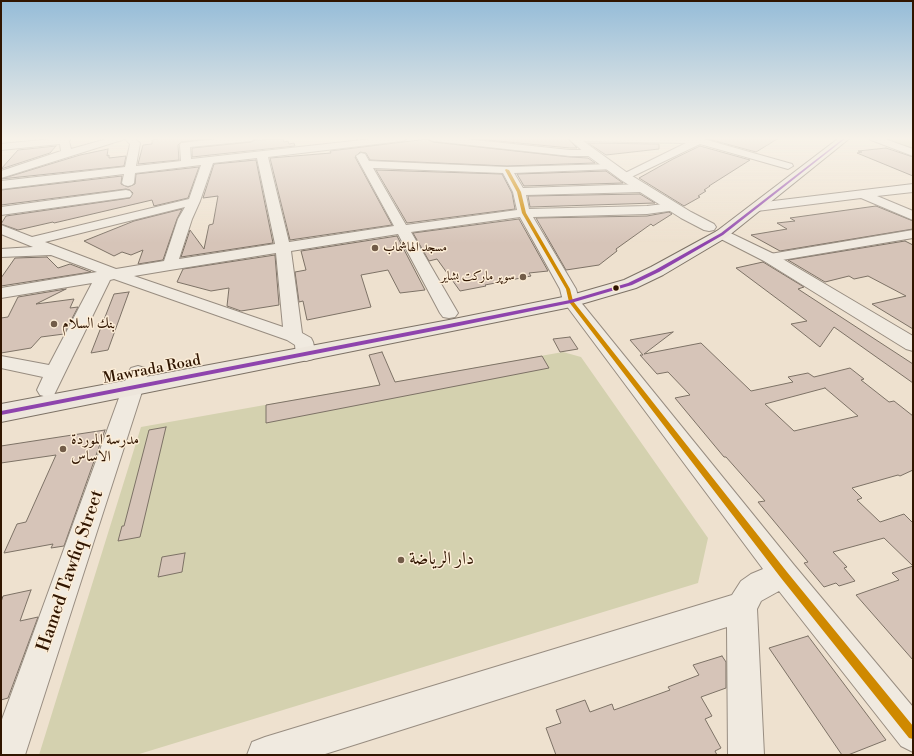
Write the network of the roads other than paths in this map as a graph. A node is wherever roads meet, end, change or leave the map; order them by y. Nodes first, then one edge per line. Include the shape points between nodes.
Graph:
1 (102, 173) edge
2 (129, 173) edge
3 (204, 173) edge
4 (266, 173) edge
5 (371, 173) edge
6 (509, 173) edge
7 (620, 173) edge
8 (632, 173) edge
9 (787, 173) edge
10 (789, 173) edge
11 (625, 177) junction
12 (1, 185) edge
13 (643, 188) junction
14 (913, 188) edge
15 (519, 192) junction
16 (126, 194) junction
17 (864, 195) junction
18 (194, 201) junction
19 (672, 207) junction
20 (758, 207) junction
21 (1, 211) edge
22 (524, 213) junction
23 (913, 216) edge
24 (120, 219) junction
25 (1, 229) edge
26 (403, 229) junction
27 (715, 231) junction
28 (913, 234) edge
29 (33, 241) junction
30 (283, 248) junction
31 (54, 251) junction
32 (1, 253) edge
33 (770, 258) junction
34 (170, 265) junction
35 (110, 276) junction
36 (1, 293) edge
37 (569, 295) junction
38 (449, 313) junction
39 (301, 344) junction
40 (913, 345) edge
41 (1, 362) edge
42 (136, 380) junction
43 (51, 381) junction
44 (1, 398) edge
45 (1, 413) edge
46 (784, 575) junction
47 (742, 607) junction
48 (913, 734) edge
49 (7, 755) edge
50 (265, 755) edge
51 (746, 755) edge

1 - 12 street
2 - 16 street
3 - 18 street
4 - 30 street
5 - 26 street
6 - 15 street
7 - 11 street
8 - 11 street
9 - 27 main road, Mawrada Road
10 - 20 main road, Mawrada Road
11 - 13 street
13 - 15 street
13 - 19 street
14 - 17 street
15 - 22 street
16 - 21 street
16 - 24 street
17 - 20 street
17 - 23 street
18 - 24 street
18 - 34 street via 185,219
19 - 22 street via 648,210
19 - 27 street
20 - 27 main road, Mawrada Road
22 - 26 street
22 - 37 street
24 - 29 street
25 - 29 street
26 - 30 street
26 - 38 street
27 - 33 street
27 - 37 main road, Mawrada Road via 657,271 630,284
28 - 33 street
29 - 31 street
30 - 34 street
30 - 39 street
31 - 32 street
31 - 35 street
33 - 40 street
34 - 35 street
35 - 36 street
35 - 39 street via 152,288
35 - 43 street
37 - 38 main road, Mawrada Road
37 - 39 main road, Mawrada Road
37 - 46 street
38 - 39 main road, Mawrada Road
39 - 42 main road, Mawrada Road
41 - 43 street
42 - 43 main road, Mawrada Road
42 - 45 main road, Mawrada Road
42 - 49 street, Hamed Tawfiq Street
43 - 44 main road, Mawrada Road
46 - 47 street via 751,591
46 - 48 street
47 - 50 street
47 - 51 street

